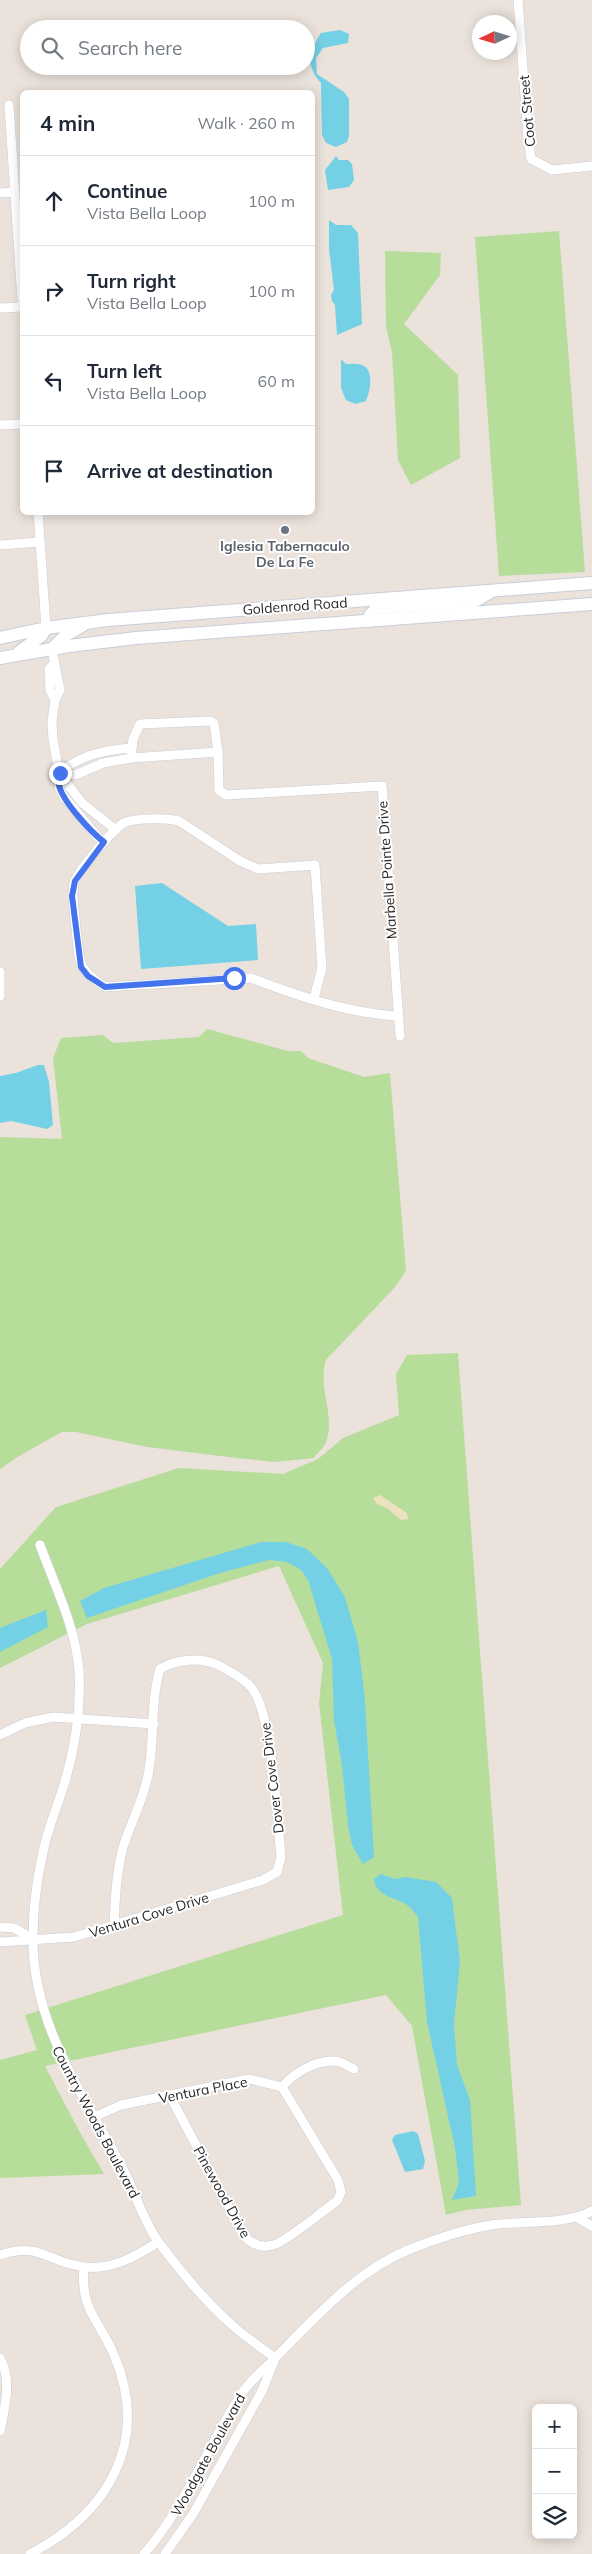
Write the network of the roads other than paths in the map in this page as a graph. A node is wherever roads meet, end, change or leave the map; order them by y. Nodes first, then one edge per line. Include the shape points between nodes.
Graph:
1 (518, 0) edge
2 (9, 105) dead end
3 (592, 166) edge
4 (15, 192) junction
5 (0, 193) edge
6 (20, 270) edge
7 (20, 307) edge
8 (0, 308) edge
9 (20, 424) edge
10 (0, 426) edge
11 (38, 515) edge
12 (40, 542) junction
13 (0, 544) edge
14 (592, 583) edge
15 (493, 590) junction
16 (592, 597) edge
17 (350, 601) junction
18 (592, 604) edge
19 (476, 612) junction
20 (369, 621) junction
21 (87, 623) junction
22 (46, 628) junction
23 (201, 633) junction
24 (0, 638) edge
25 (52, 649) junction
26 (15, 655) junction
27 (0, 658) edge
28 (132, 748) junction
29 (218, 752) junction
30 (94, 755) junction
31 (131, 758) junction
32 (97, 766) junction
33 (60, 773) junction
34 (116, 830) junction
35 (104, 842) junction
36 (0, 972) edge
37 (0, 996) edge
38 (314, 998) junction
39 (397, 1016) junction
40 (400, 1036) dead end
41 (40, 1546) dead end
42 (78, 1719) junction
43 (154, 1724) junction
44 (0, 1736) edge
45 (263, 1880) joint
46 (0, 1927) edge
47 (114, 1927) junction
48 (33, 1939) junction
49 (0, 1942) edge
50 (354, 2069) dead end
51 (282, 2087) junction
52 (170, 2096) junction
53 (94, 2116) junction
54 (592, 2211) edge
55 (578, 2218) junction
56 (592, 2226) edge
57 (158, 2242) junction
58 (0, 2255) edge
59 (84, 2267) junction
60 (0, 2358) edge
61 (275, 2358) junction
62 (0, 2431) edge
63 (212, 2445) junction
64 (227, 2451) junction
65 (30, 2554) edge
66 (144, 2554) edge
67 (165, 2554) edge

1 - 3 street, Coot Street via 531,159 552,170
2 - 4 street
4 - 5 street
4 - 6 street
7 - 8 street
9 - 10 street
11 - 12 street
12 - 13 street
12 - 22 street
14 - 15 main road, Goldenrod Road
15 - 17 main road, Goldenrod Road
15 - 20 main road via 475,601 377,608
16 - 19 main road via 494,604
17 - 21 main road, Goldenrod Road
17 - 23 main road via 348,608 339,616 226,624
18 - 19 main road, Goldenrod Road
19 - 20 main road, Goldenrod Road
20 - 23 main road, Goldenrod Road
21 - 22 main road, Goldenrod Road
21 - 25 main road via 66,635
22 - 24 main road, Goldenrod Road
22 - 26 main road via 41,636
23 - 25 main road, Goldenrod Road
25 - 26 main road, Goldenrod Road
25 - 33 street via 60,690 55,700 53,739
26 - 27 main road, Goldenrod Road
28 - 29 street, Marbella Pointe Drive via 140,724 210,720 214,723
28 - 30 street
28 - 31 street
29 - 31 street
29 - 39 street, Marbella Pointe Drive via 219,790 226,795 382,786
30 - 32 street
30 - 33 street via 72,763
31 - 32 street
32 - 33 street via 75,775
33 - 34 street via 82,803
33 - 35 street via 58,783 65,798
34 - 35 street
34 - 38 street via 124,822 169,819 179,821 240,861 258,869 314,865 322,968
35 - 38 street via 75,881 72,896 81,967 88,976 105,987 251,978
36 - 37 street
38 - 39 street via 364,1014
39 - 40 street, Marbella Pointe Drive
41 - 42 street, Country Woods Boulevard via 69,1622 78,1670
42 - 43 street
42 - 44 street via 53,1717 25,1723
42 - 48 street, Country Woods Boulevard via 66,1777 43,1850
43 - 45 street, Dover Cove Drive via 156,1682 160,1669 182,1660 210,1662 231,1671 250,1686 262,1704 267,1726 281,1857 277,1872
43 - 47 street via 146,1787 122,1851 115,1891
45 - 47 street, Ventura Cove Drive
46 - 48 street via 14,1928
47 - 48 street, Ventura Cove Drive via 74,1937
48 - 49 street, Ventura Cove Drive
48 - 53 street, Country Woods Boulevard via 39,1993 54,2042
50 - 51 street via 336,2061 317,2065 292,2075
51 - 52 street, Ventura Place via 249,2079
51 - 52 street, Pinewood Drive via 338,2180 341,2192 337,2201 276,2244 262,2246 251,2243 244,2236
52 - 53 street, Ventura Place via 121,2106
53 - 57 street, Country Woods Boulevard
54 - 55 street, Woodgate Boulevard
55 - 56 street
55 - 61 street, Woodgate Boulevard via 492,2225 452,2234 406,2251 363,2276 336,2298
57 - 59 street via 116,2264
57 - 61 street, Country Woods Boulevard via 232,2325
58 - 59 street via 16,2250 38,2250
59 - 65 street via 82,2288 87,2306 114,2355 122,2378 128,2413 127,2436 122,2457 91,2508 62,2535
60 - 62 street via 6,2386
61 - 63 street, Woodgate Boulevard via 249,2382
61 - 64 street, Woodgate Boulevard via 262,2391
63 - 64 street
63 - 66 street, Woodgate Boulevard via 165,2530
64 - 67 street, Woodgate Boulevard via 193,2514

